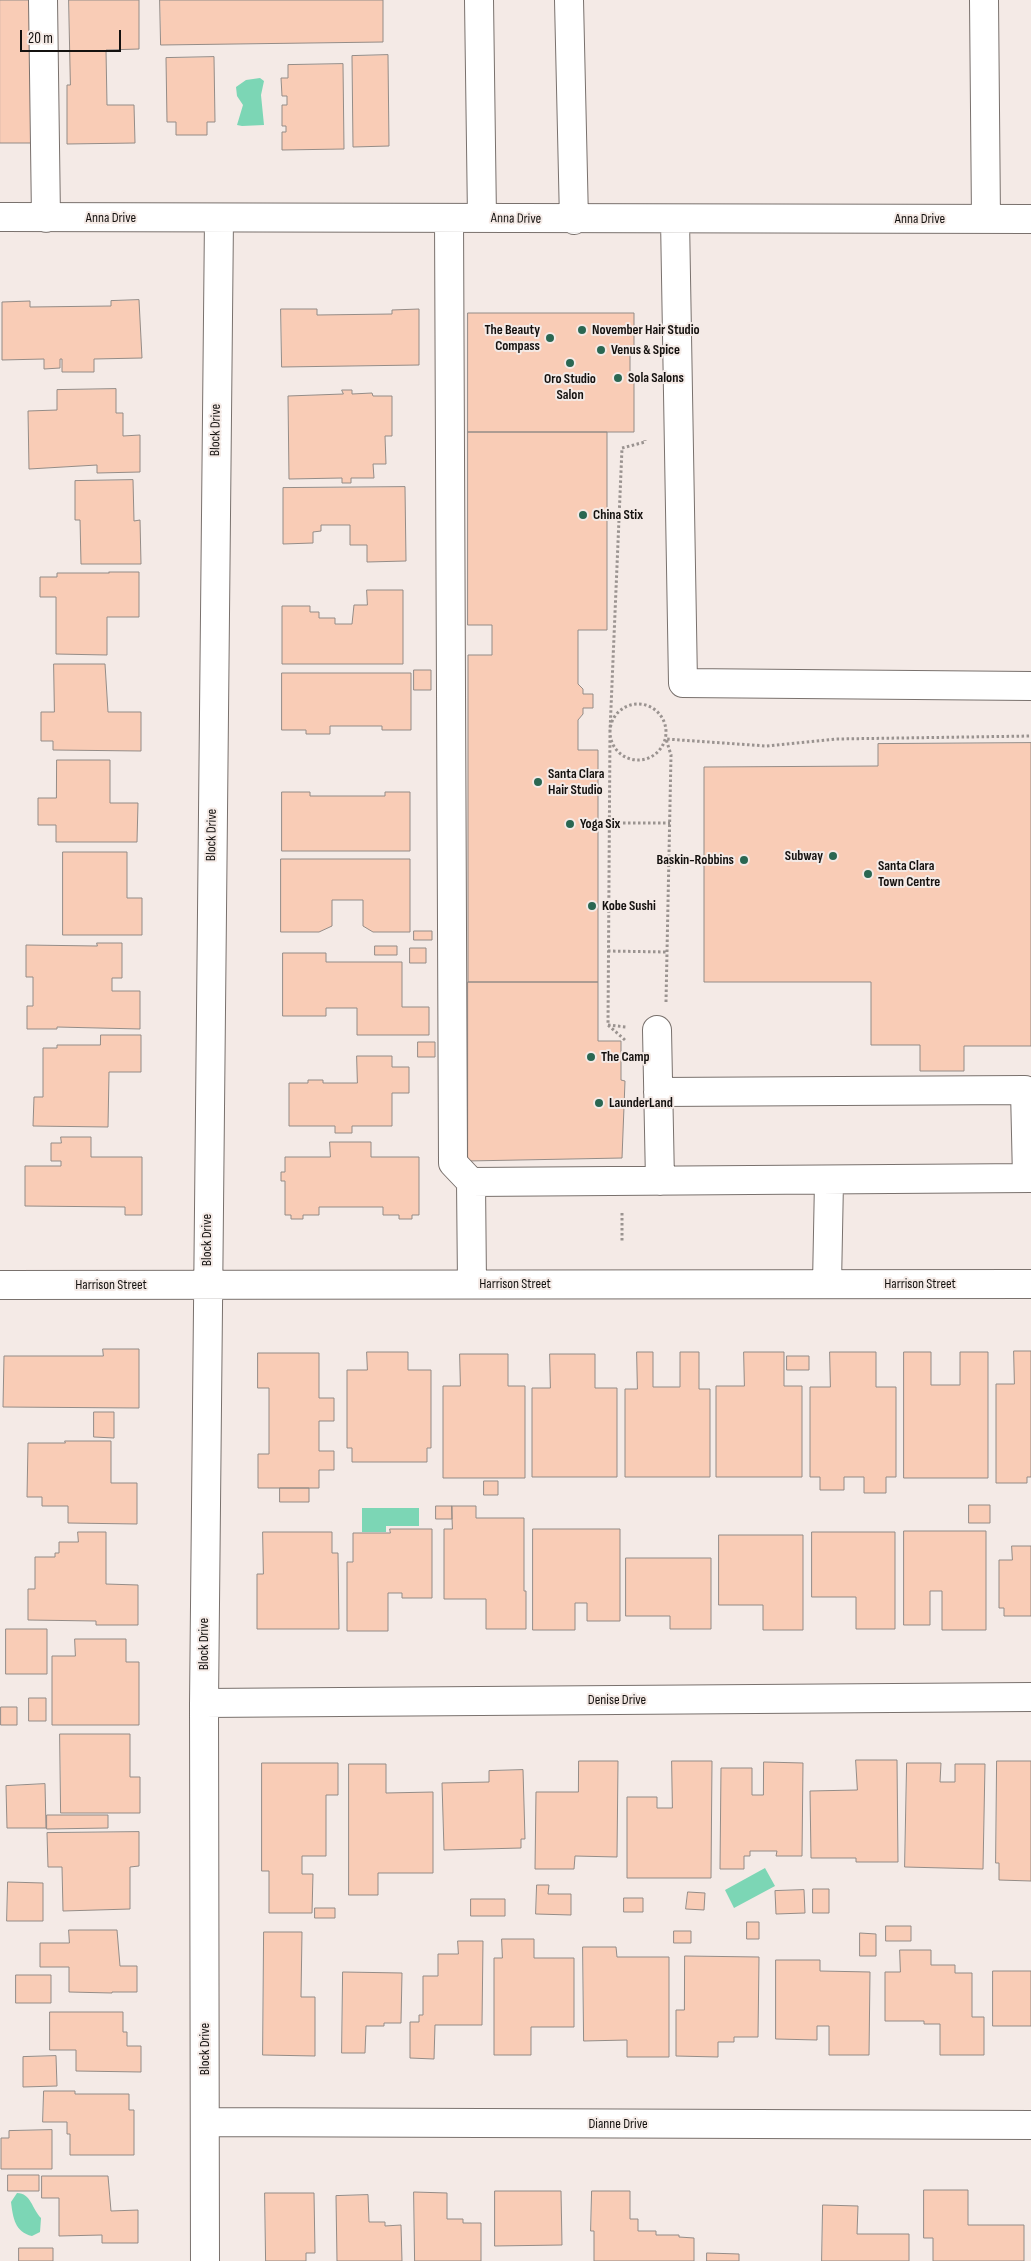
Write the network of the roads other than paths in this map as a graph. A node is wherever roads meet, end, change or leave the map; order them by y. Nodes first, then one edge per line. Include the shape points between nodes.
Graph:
1 (43, 0) edge
2 (478, 0) edge
3 (569, 0) edge
4 (984, 0) edge
5 (0, 217) edge
6 (46, 218) junction
7 (219, 218) junction
8 (449, 218) junction
9 (482, 218) junction
10 (675, 219) junction
11 (986, 219) junction
12 (1031, 219) edge
13 (574, 220) junction
14 (1031, 686) edge
15 (657, 1030) road end
16 (658, 1092) junction
17 (1029, 1178) edge
18 (829, 1180) junction
19 (660, 1181) junction
20 (471, 1182) junction
21 (472, 1284) junction
22 (827, 1284) junction
23 (1031, 1284) edge
24 (0, 1285) edge
25 (207, 1285) junction
26 (1031, 1697) edge
27 (204, 1703) junction
28 (206, 2122) junction
29 (1031, 2125) edge
30 (205, 2261) edge

1 - 6 street
2 - 9 street
3 - 13 street
4 - 11 street
5 - 6 street, Anna Drive
6 - 7 street, Anna Drive
7 - 8 street, Anna Drive
7 - 25 street, Block Drive
8 - 9 street, Anna Drive
8 - 20 street via 453,1162
9 - 13 street, Anna Drive
10 - 11 street, Anna Drive
10 - 13 street, Anna Drive
10 - 14 street via 683,683
11 - 12 street, Anna Drive
15 - 16 street
16 - 17 street via 1025,1090
16 - 19 street
17 - 18 street
18 - 19 street
18 - 22 street
19 - 20 street
20 - 21 street
21 - 22 street, Harrison Street
21 - 25 street, Harrison Street
22 - 23 street, Harrison Street
24 - 25 street, Harrison Street
25 - 27 street, Block Drive
26 - 27 street, Denise Drive
27 - 28 street, Block Drive
28 - 29 street, Dianne Drive
28 - 30 street, Block Drive

